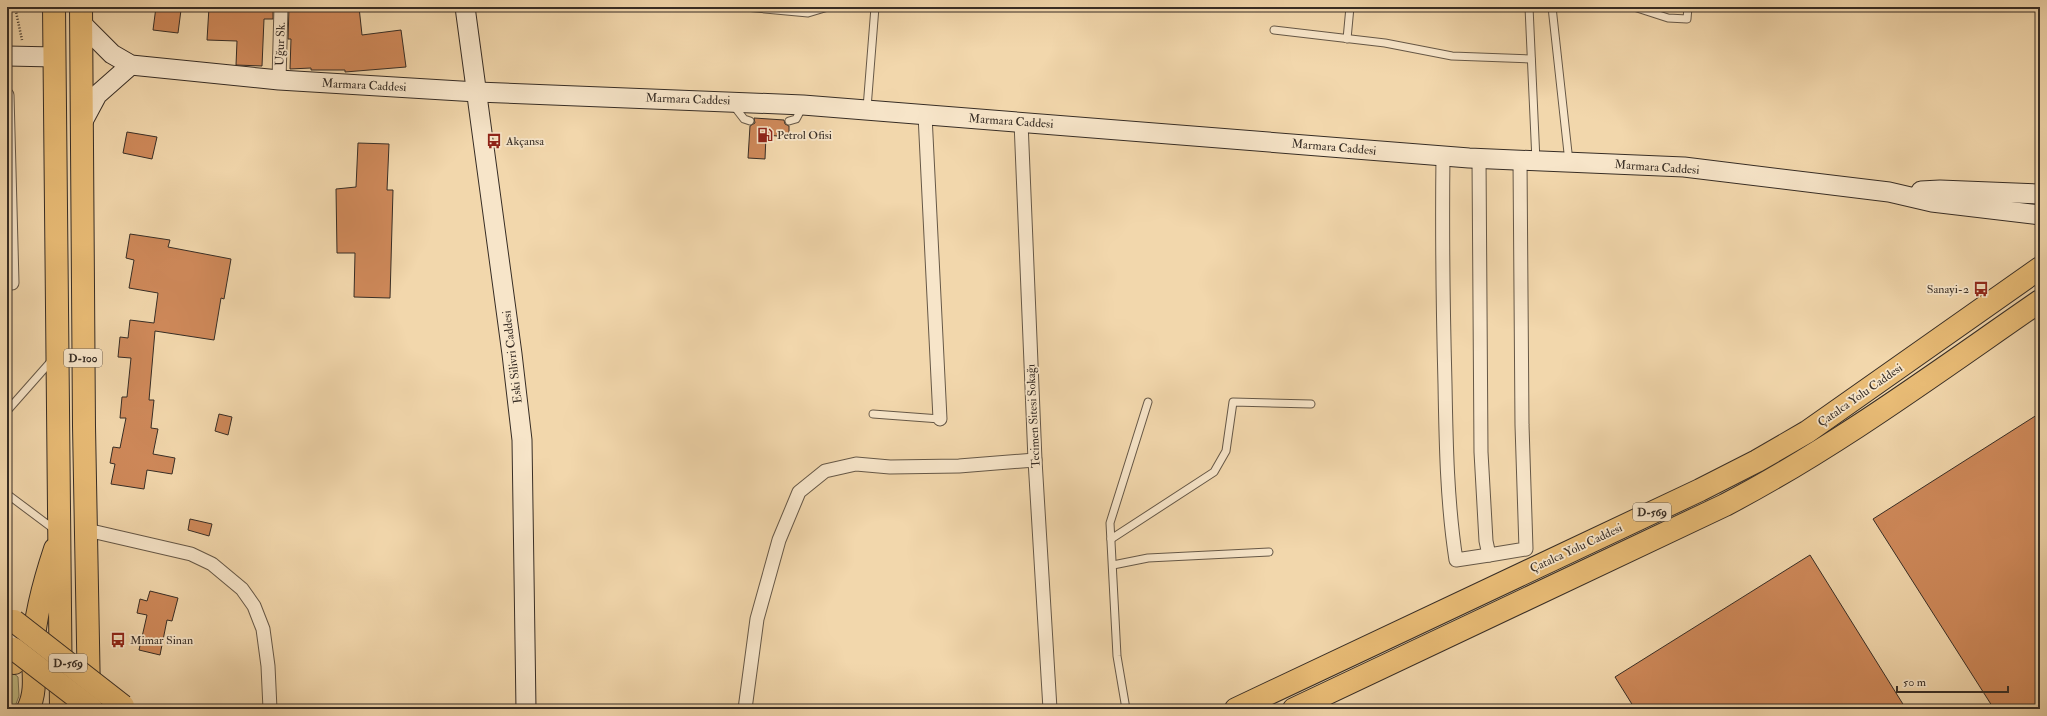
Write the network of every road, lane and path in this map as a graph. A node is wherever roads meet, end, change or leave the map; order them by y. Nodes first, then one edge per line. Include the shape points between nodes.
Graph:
1 (15, 7) edge
2 (54, 7) edge
3 (281, 7) edge
4 (465, 7) edge
5 (745, 7) edge
6 (828, 7) edge
7 (876, 7) edge
8 (1350, 7) edge
9 (1529, 7) edge
10 (1552, 7) edge
11 (1634, 7) edge
12 (1688, 7) edge
13 (81, 15) edge
14 (1274, 30) dead end
15 (1347, 39) junction
16 (22, 40) dead end
17 (7, 56) edge
18 (55, 57) junction
19 (1531, 59) junction
20 (132, 65) junction
21 (279, 80) junction
22 (477, 92) junction
23 (7, 95) edge
24 (730, 101) junction
25 (803, 105) junction
26 (867, 110) junction
27 (925, 115) junction
28 (750, 121) dead end
29 (790, 121) dead end
30 (1020, 122) junction
31 (82, 123) junction
32 (1443, 156) junction
33 (1479, 158) junction
34 (1528, 160) junction
35 (1569, 162) junction
36 (1889, 192) junction
37 (2040, 194) edge
38 (2040, 215) edge
39 (9, 248) edge
40 (2040, 268) edge
41 (12, 283) dead end
42 (2040, 302) edge
43 (58, 353) junction
44 (1148, 402) dead end
45 (1311, 404) dead end
46 (7, 411) edge
47 (874, 414) dead end
48 (940, 419) joint
49 (1035, 460) junction
50 (7, 494) edge
51 (87, 530) junction
52 (61, 534) junction
53 (1111, 539) junction
54 (1269, 552) dead end
55 (1489, 555) junction
56 (1113, 565) junction
57 (10, 618) edge
58 (11, 653) edge
59 (67, 702) edge
60 (125, 707) edge
61 (28, 709) edge
62 (91, 709) edge
63 (270, 709) edge
64 (526, 709) edge
65 (745, 709) edge
66 (1050, 709) edge
67 (1126, 709) edge
68 (1236, 709) edge
69 (1294, 709) edge

1 - 16 path
2 - 18 highway, D-100
3 - 21 street, Uğur Sk.
4 - 22 main road, Eski Silivri Caddesi
5 - 6 lane via 808,13
7 - 26 lane
8 - 15 lane
9 - 19 lane
10 - 35 lane
11 - 12 lane via 1668,18 1687,19
13 - 20 main road via 112,54
13 - 31 highway, D-100
14 - 15 lane
15 - 19 lane via 1452,56
17 - 18 main road
18 - 43 highway, D-100
19 - 34 lane
20 - 21 main road, Marmara Caddesi
20 - 31 main road via 97,96
21 - 22 main road, Marmara Caddesi
22 - 24 main road, Marmara Caddesi
22 - 64 main road, Eski Silivri Caddesi via 522,440
23 - 39 street
24 - 25 main road, Marmara Caddesi
24 - 28 lane via 744,119
25 - 26 main road, Marmara Caddesi
25 - 29 lane via 796,119
26 - 27 main road, Marmara Caddesi
27 - 30 main road, Marmara Caddesi
27 - 48 street
30 - 32 main road, Marmara Caddesi
30 - 49 street, Tecimen Sitesi Sokağı
31 - 51 highway, D-100
32 - 33 main road, Marmara Caddesi
32 - 55 street via 1442,271 1446,442 1452,532 1456,560
33 - 34 main road, Marmara Caddesi
33 - 55 street via 1482,452 1486,541
34 - 35 main road, Marmara Caddesi
34 - 55 street via 1522,425 1526,549
35 - 36 main road, Marmara Caddesi via 1684,167
36 - 37 main road via 1940,190
36 - 38 main road via 1932,202
39 - 41 street
40 - 68 highway, Çatalca Yolu Caddesi / D-569 via 1853,401 1757,461
42 - 69 highway, Çatalca Yolu Caddesi / D-569 via 1847,433 1768,482 1725,505
43 - 46 lane
43 - 52 highway, D-100
44 - 53 lane via 1110,523
45 - 53 lane via 1233,402 1226,451 1214,472
47 - 48 lane
49 - 65 street via 959,466 890,467 856,464 824,471 799,492 779,540 757,619
49 - 66 street, Tecimen Sitesi Sokağı
50 - 52 lane
51 - 62 highway, D-100
51 - 63 street via 191,554 212,564 242,589 254,606 263,629
52 - 59 highway, D-100
52 - 61 highway via 44,580 38,610 33,649 34,689
53 - 56 lane
54 - 56 lane via 1148,558
56 - 67 lane via 1117,656
57 - 60 highway, D-569, bridge
58 - 59 highway, D-569, bridge
59 - 62 highway, D-569, bridge

